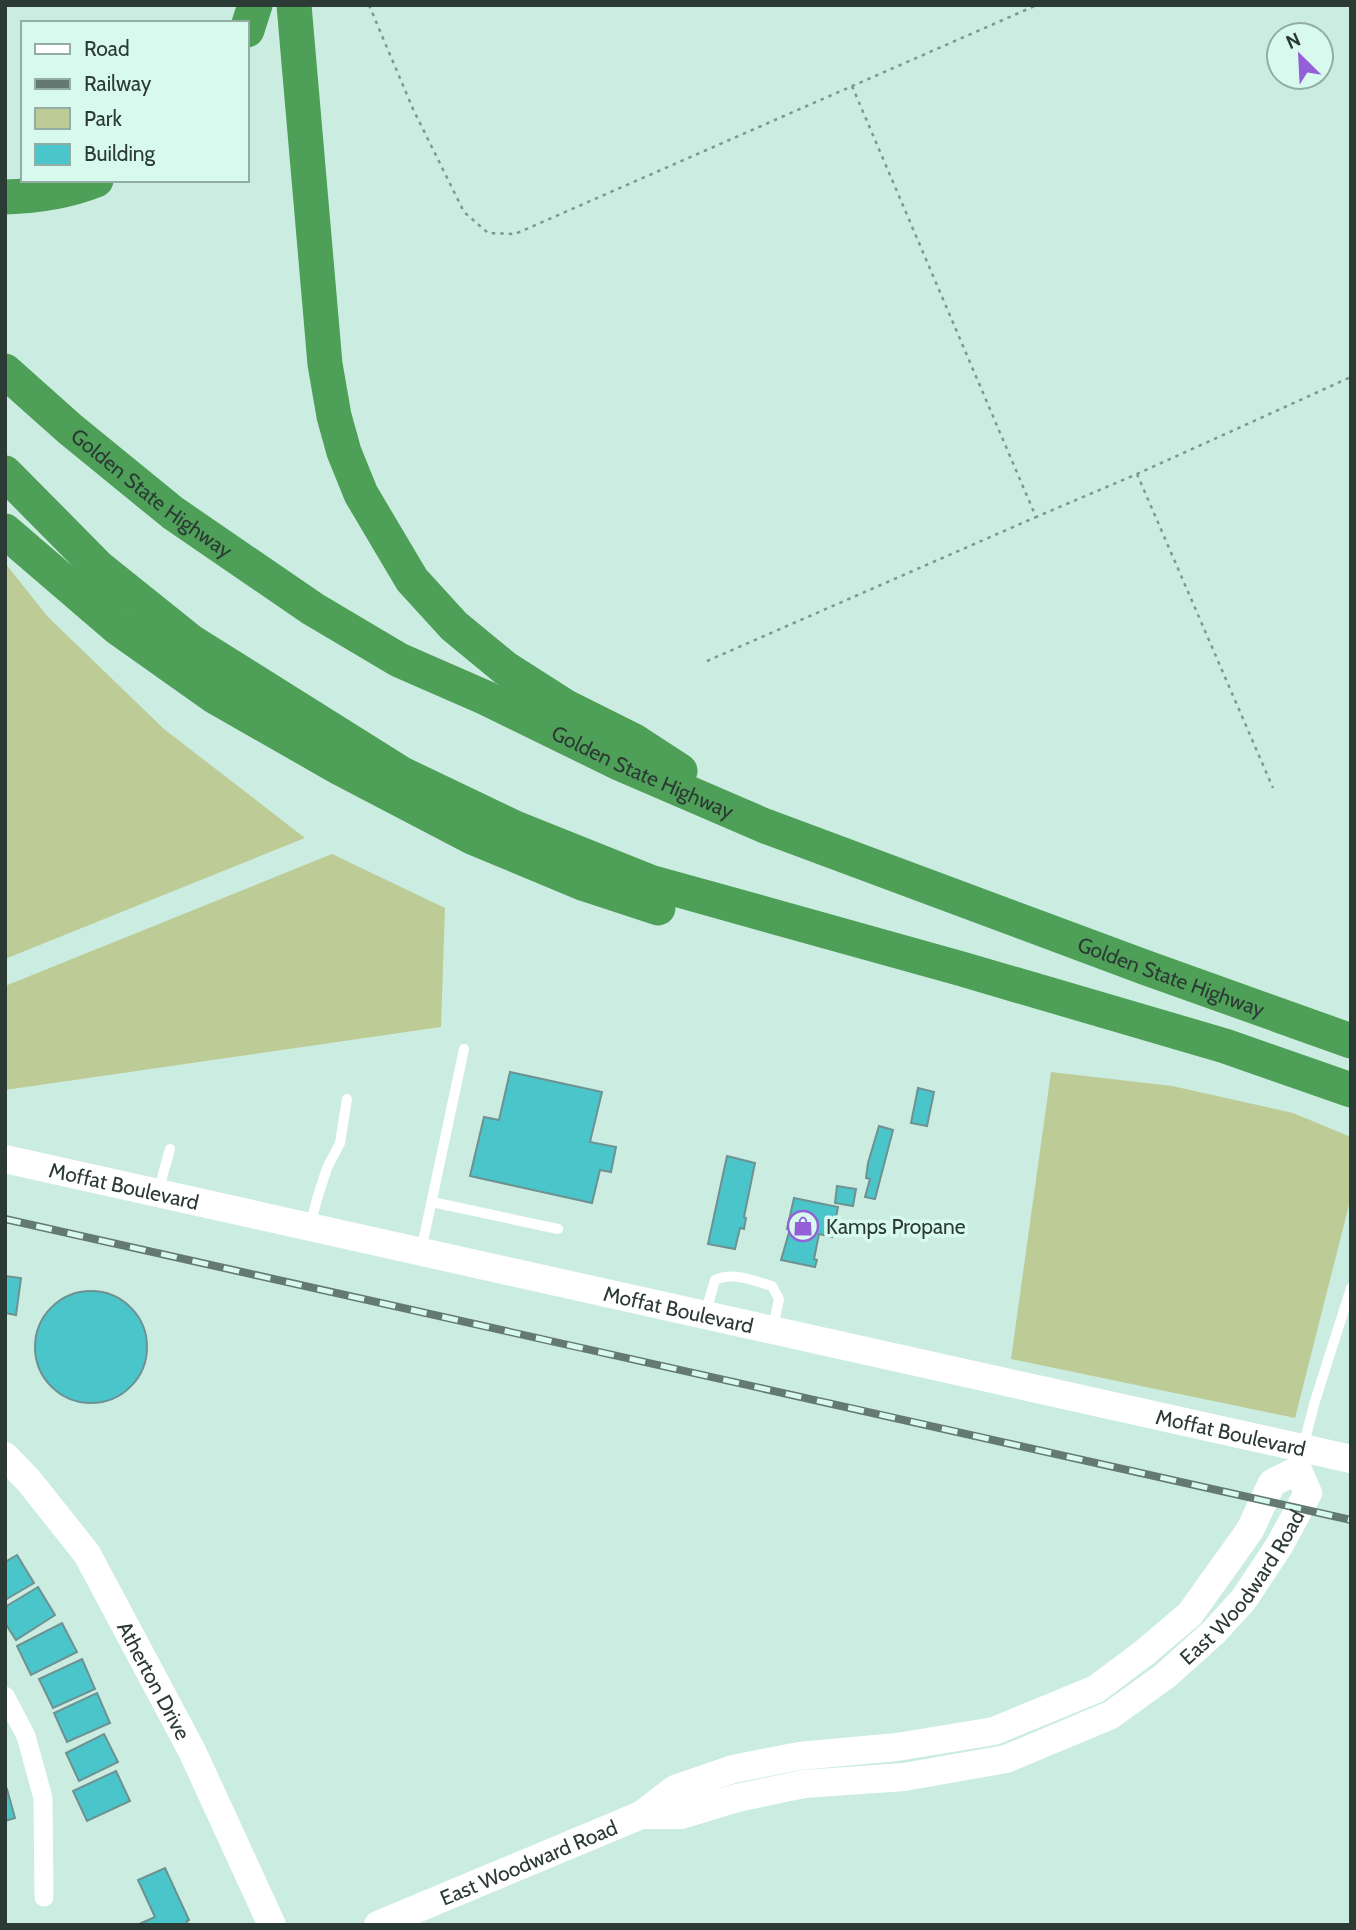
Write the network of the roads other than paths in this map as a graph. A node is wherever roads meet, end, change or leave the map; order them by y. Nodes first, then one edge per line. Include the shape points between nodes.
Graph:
1 (255, 5) edge
2 (294, 5) edge
3 (248, 27) edge
4 (91, 182) edge
5 (5, 197) edge
6 (5, 371) edge
7 (5, 473) edge
8 (5, 531) edge
9 (765, 825) junction
10 (762, 913) junction
11 (1351, 1041) edge
12 (464, 1049) dead end
13 (1351, 1090) edge
14 (347, 1099) dead end
15 (170, 1149) dead end
16 (5, 1159) edge
17 (158, 1193) junction
18 (432, 1202) junction
19 (310, 1227) junction
20 (558, 1229) dead end
21 (421, 1252) junction
22 (1351, 1288) edge
23 (705, 1315) junction
24 (773, 1330) junction
25 (5, 1456) edge
26 (1351, 1458) edge
27 (1300, 1459) junction
28 (5, 1696) edge
29 (44, 1897) dead end
30 (272, 1925) edge
31 (378, 1925) edge

1 - 3 highway
2 - 9 highway via 325,364 344,452 383,534 412,580 437,608 505,668 635,741
4 - 5 highway via 36,196
6 - 9 highway, Golden State Highway via 173,513 334,622 399,660 621,764
7 - 10 highway via 99,568 190,641 402,774 514,828 650,882
8 - 10 highway via 118,628 214,696 472,837 584,884 710,923
9 - 11 highway, Golden State Highway
10 - 13 highway via 1225,1046
12 - 18 lane
14 - 19 lane via 340,1143 327,1168
15 - 17 lane
16 - 17 street, Moffat Boulevard
17 - 19 street, Moffat Boulevard
18 - 20 lane
18 - 21 lane
19 - 21 street, Moffat Boulevard
21 - 23 street, Moffat Boulevard
22 - 27 lane
23 - 24 street, Moffat Boulevard
23 - 24 lane via 715,1280 733,1276 772,1286 779,1299
24 - 27 street, Moffat Boulevard
25 - 30 street, Atherton Drive via 87,1554 192,1752
26 - 27 street, Moffat Boulevard
27 - 31 street, East Woodward Road via 1272,1483 1250,1530 1190,1614 1096,1689 993,1731 733,1769 675,1789 641,1815
28 - 29 street via 26,1736 43,1798

